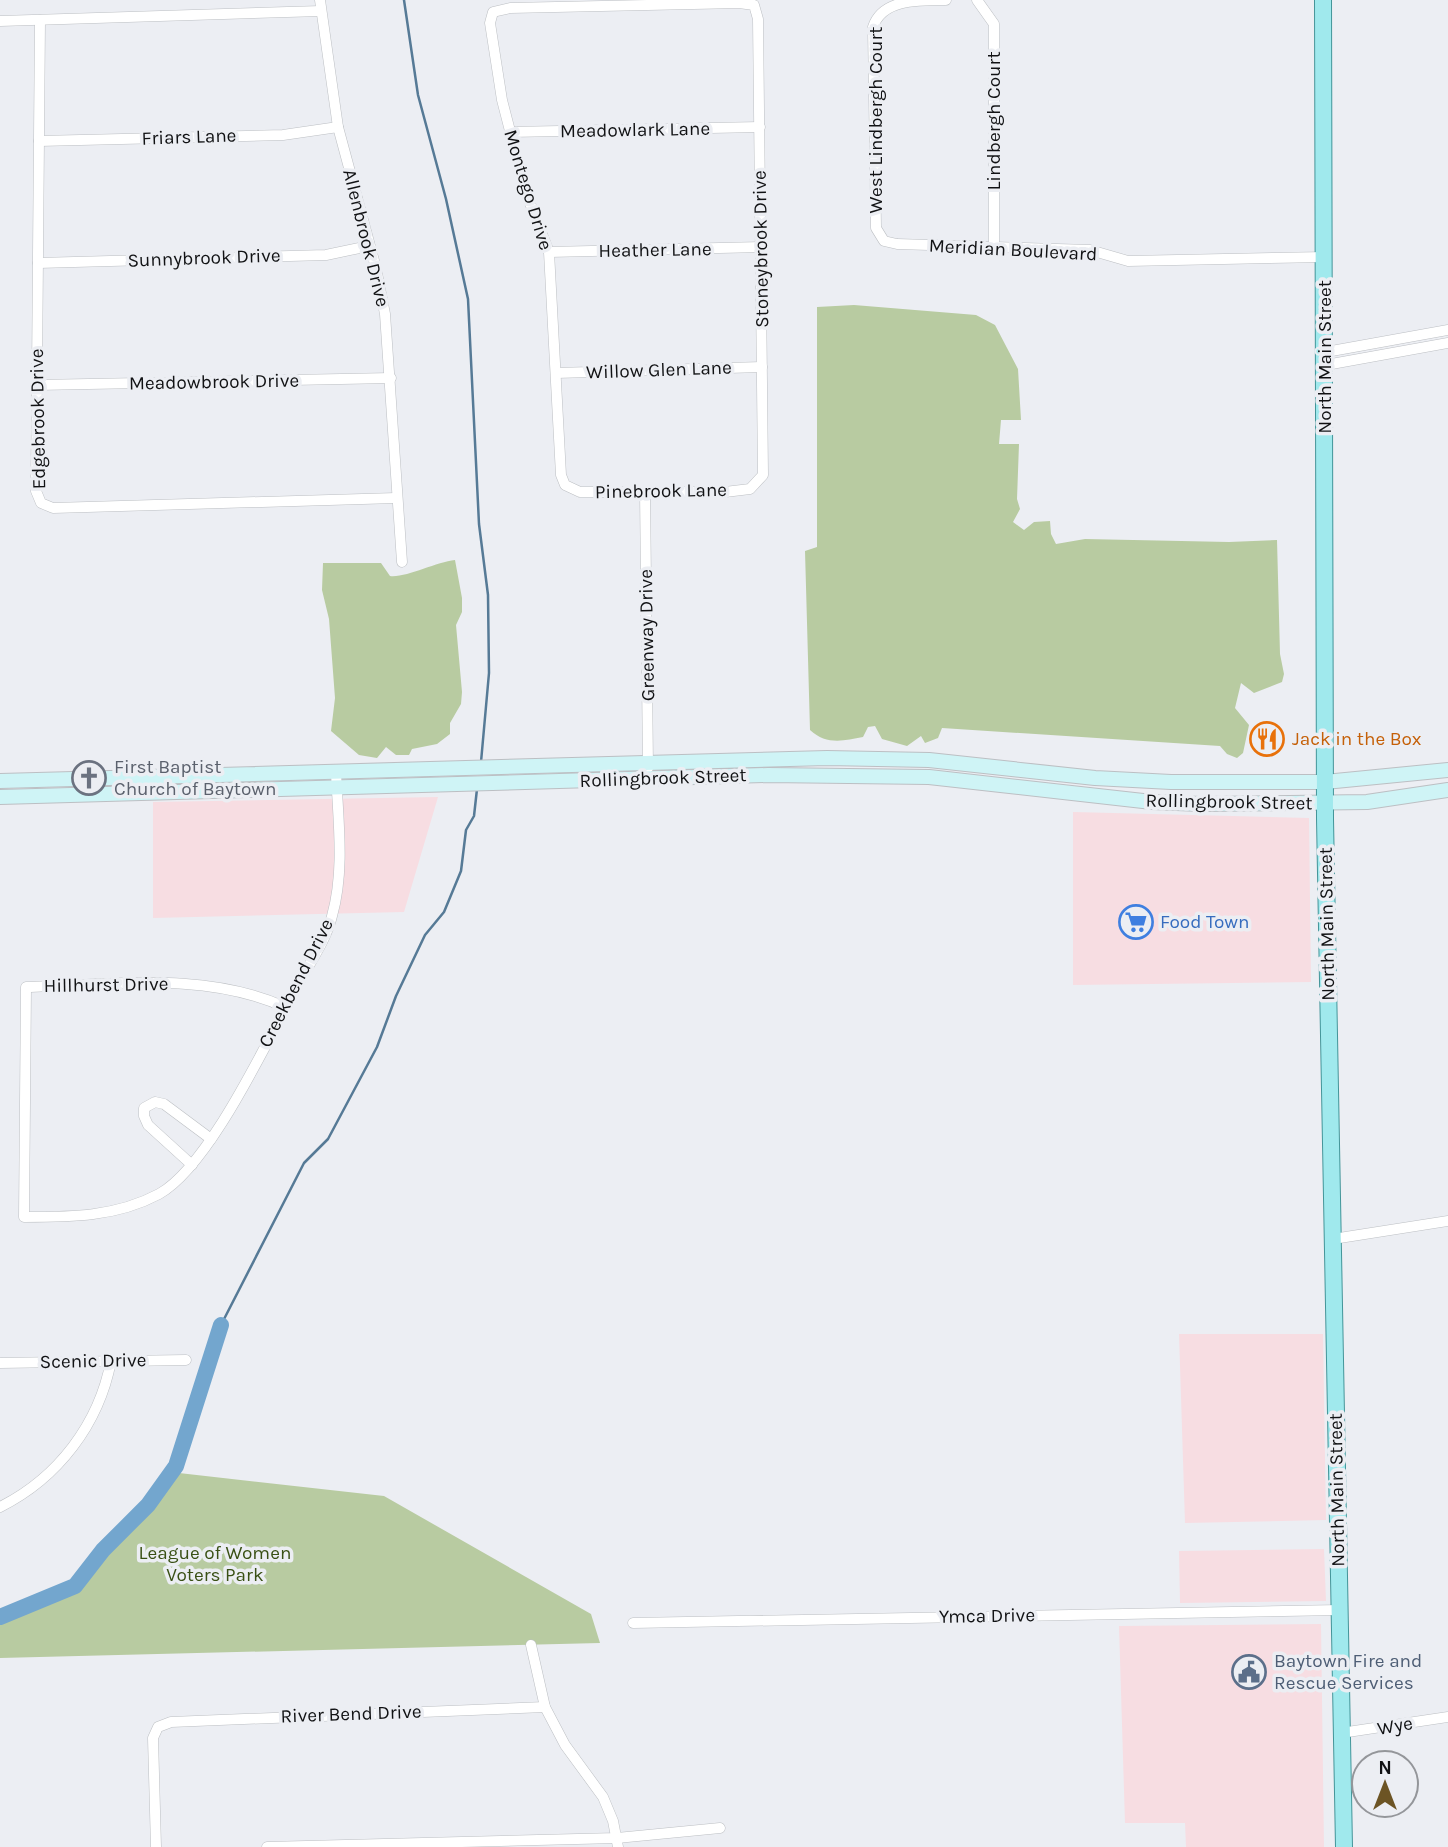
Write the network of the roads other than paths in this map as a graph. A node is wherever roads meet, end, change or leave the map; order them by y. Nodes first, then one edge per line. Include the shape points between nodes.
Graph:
1 (946, 0) edge
2 (977, 0) edge
3 (1323, 0) edge
4 (754, 5) joint
5 (321, 6) edge
6 (0, 20) edge
7 (40, 20) junction
8 (338, 127) junction
9 (760, 127) junction
10 (510, 132) junction
11 (39, 141) junction
12 (876, 228) joint
13 (369, 246) junction
14 (762, 247) junction
15 (994, 248) junction
16 (549, 252) junction
17 (1325, 257) junction
18 (38, 263) junction
19 (1448, 330) edge
20 (1448, 343) edge
21 (1326, 358) junction
22 (762, 367) junction
23 (556, 373) junction
24 (391, 378) junction
25 (37, 385) junction
26 (573, 489) joint
27 (750, 489) joint
28 (645, 491) junction
29 (396, 498) junction
30 (401, 562) dead end
31 (1448, 770) edge
32 (336, 772) junction
33 (648, 772) junction
34 (44, 779) junction
35 (0, 780) edge
36 (1325, 782) junction
37 (192, 783) junction
38 (337, 788) junction
39 (1448, 790) edge
40 (44, 796) junction
41 (0, 797) edge
42 (1325, 804) junction
43 (285, 1007) junction
44 (211, 1139) junction
45 (192, 1165) junction
46 (24, 1217) joint
47 (1448, 1221) edge
48 (1333, 1240) junction
49 (186, 1360) dead end
50 (111, 1361) junction
51 (0, 1363) edge
52 (0, 1507) edge
53 (1340, 1610) junction
54 (633, 1623) dead end
55 (531, 1645) dead end
56 (545, 1707) junction
57 (1448, 1717) edge
58 (1341, 1733) junction
59 (720, 1828) dead end
60 (617, 1842) edge
61 (156, 1847) edge
62 (267, 1847) edge
63 (1344, 1847) edge

1 - 12 street, West Lindbergh Court via 892,0 877,11 873,27
2 - 15 street, Lindbergh Court via 994,24
3 - 17 main road, North Main Street
4 - 9 street, Stoneybrook Drive
4 - 10 street, Montego Drive via 510,8 493,12 490,23
5 - 7 street
5 - 8 street, Allenbrook Drive
6 - 7 street
7 - 11 street, Edgebrook Drive
8 - 11 street, Friars Lane via 283,135
8 - 13 street, Allenbrook Drive
9 - 10 street, Meadowlark Lane
9 - 14 street, Stoneybrook Drive
10 - 16 street, Montego Drive via 536,225
11 - 18 street, Edgebrook Drive
12 - 15 street, Meridian Boulevard via 884,241 897,244
13 - 18 street, Sunnybrook Drive via 326,255
13 - 24 street, Allenbrook Drive via 385,314
14 - 16 street, Heather Lane
14 - 22 street, Stoneybrook Drive
15 - 17 street, Meridian Boulevard via 1090,250 1128,261
16 - 23 street, Montego Drive
17 - 21 main road, North Main Street
18 - 25 street, Edgebrook Drive
19 - 21 street
20 - 21 street
21 - 36 main road, North Main Street
22 - 23 street, Willow Glen Lane
22 - 27 street, Stoneybrook Drive via 765,467
23 - 26 street, Montego Drive via 561,475
24 - 25 street, Meadowbrook Drive
24 - 29 street, Allenbrook Drive
25 - 29 street, Edgebrook Drive via 36,491 41,503 53,508
26 - 28 street, Pinebrook Lane
27 - 28 street, Pinebrook Lane
28 - 33 street, Greenway Drive
29 - 30 street, Allenbrook Drive
31 - 36 main road, Rollingbrook Street
32 - 33 main road, Rollingbrook Street
32 - 37 main road, Rollingbrook Street
32 - 38 street, Creekbend Drive
33 - 36 main road, Rollingbrook Street via 827,758 929,760 1171,782
33 - 38 main road, Rollingbrook Street
33 - 42 main road, Rollingbrook Street via 929,777 1152,802
34 - 35 main road, Rollingbrook Street
34 - 37 main road, Rollingbrook Street
34 - 40 main road
36 - 42 main road, North Main Street
37 - 38 main road, Rollingbrook Street
37 - 40 main road, Rollingbrook Street
38 - 43 street, Creekbend Drive via 339,868 332,919
39 - 42 main road, Rollingbrook Street
40 - 41 main road, Rollingbrook Street
42 - 48 main road, North Main Street
43 - 44 street, Creekbend Drive
43 - 46 street, Hillhurst Drive via 236,988 197,983 26,987
44 - 45 street, Creekbend Drive
44 - 45 street via 164,1104 155,1101 144,1108 148,1125
45 - 46 street, Creekbend Drive via 158,1195 110,1212
47 - 48 street
48 - 53 main road, North Main Street
49 - 50 street, Scenic Drive
50 - 51 street, Scenic Drive
50 - 52 street via 93,1416 75,1444 38,1483
53 - 54 street, Ymca Drive
53 - 58 main road, North Main Street
55 - 56 street
56 - 60 street via 565,1745 603,1797
56 - 61 street, River Bend Drive via 171,1722 158,1727 153,1738
57 - 58 street, Wye
58 - 63 main road, North Main Street
59 - 60 street
60 - 62 street

